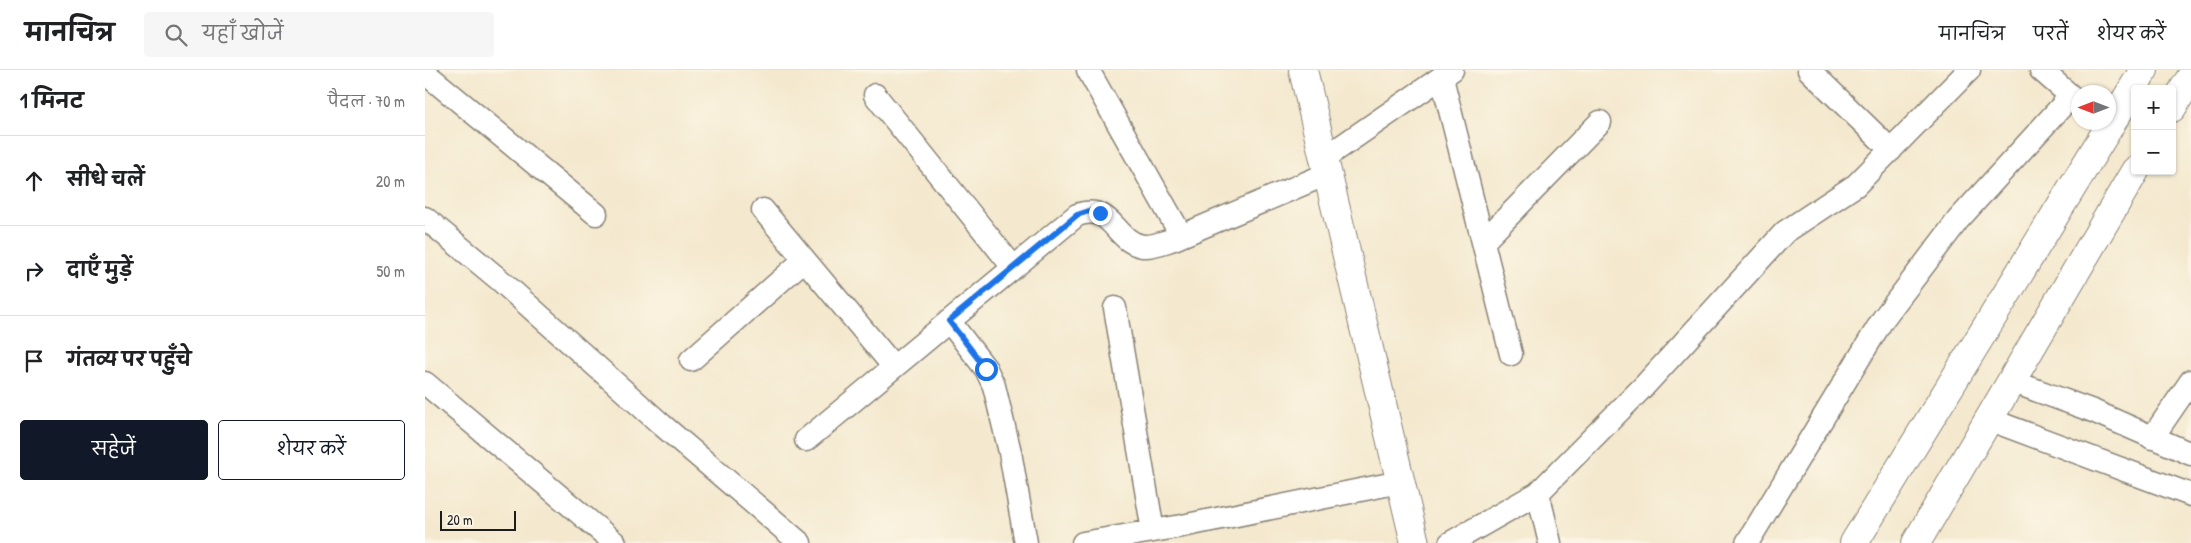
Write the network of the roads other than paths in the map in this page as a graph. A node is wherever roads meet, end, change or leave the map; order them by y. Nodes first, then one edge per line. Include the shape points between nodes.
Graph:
1 (1087, 70) edge
2 (1303, 70) edge
3 (1809, 70) edge
4 (1969, 70) edge
5 (2041, 70) edge
6 (2139, 72) edge
7 (425, 73) edge
8 (1448, 74) edge
9 (2191, 77) edge
10 (875, 95) dead end
11 (2071, 96) edge
12 (2176, 101) edge
13 (2071, 104) edge
14 (2116, 107) edge
15 (1600, 122) dead end
16 (2102, 130) edge
17 (1891, 150) junction
18 (1325, 166) junction
19 (2133, 175) edge
20 (763, 210) dead end
21 (596, 214) dead end
22 (425, 218) edge
23 (1181, 236) junction
24 (1483, 242) junction
25 (804, 260) junction
26 (1013, 267) junction
27 (1115, 308) dead end
28 (949, 321) junction
29 (1511, 354) dead end
30 (691, 360) dead end
31 (894, 367) junction
32 (2011, 381) junction
33 (2191, 381) edge
34 (425, 384) edge
35 (1988, 419) junction
36 (2152, 438) junction
37 (806, 440) dead end
38 (2191, 454) edge
39 (1400, 482) junction
40 (1538, 493) junction
41 (2191, 495) edge
42 (1153, 531) junction
43 (1184, 534) edge
44 (615, 543) edge
45 (800, 543) edge
46 (1026, 543) edge
47 (1083, 543) edge
48 (1415, 543) edge
49 (1449, 543) edge
50 (1551, 543) edge
51 (1747, 543) edge
52 (1854, 543) edge
53 (1916, 543) edge

1 - 23 street
2 - 18 street
3 - 17 street
4 - 17 street
5 - 11 street
6 - 14 street
7 - 21 street
8 - 18 street
8 - 24 street
9 - 12 street
10 - 26 street
13 - 51 street via 1958,220 1883,319
15 - 24 street
16 - 52 street
17 - 40 street via 1856,185 1785,232 1646,384
18 - 23 street
18 - 39 street
19 - 32 street
20 - 25 street
22 - 45 street
23 - 26 street via 1152,246 1141,246 1128,239 1100,213 1089,211 1077,215
24 - 29 street
25 - 30 street
25 - 31 street
26 - 28 street
27 - 42 street
28 - 31 street
28 - 46 street via 995,386
31 - 37 street
32 - 35 street
32 - 36 street via 2093,411
33 - 36 street
34 - 44 street
35 - 41 street
35 - 53 street
36 - 38 street
39 - 43 street
39 - 48 street
40 - 49 street
40 - 50 street
42 - 43 street
42 - 47 street

